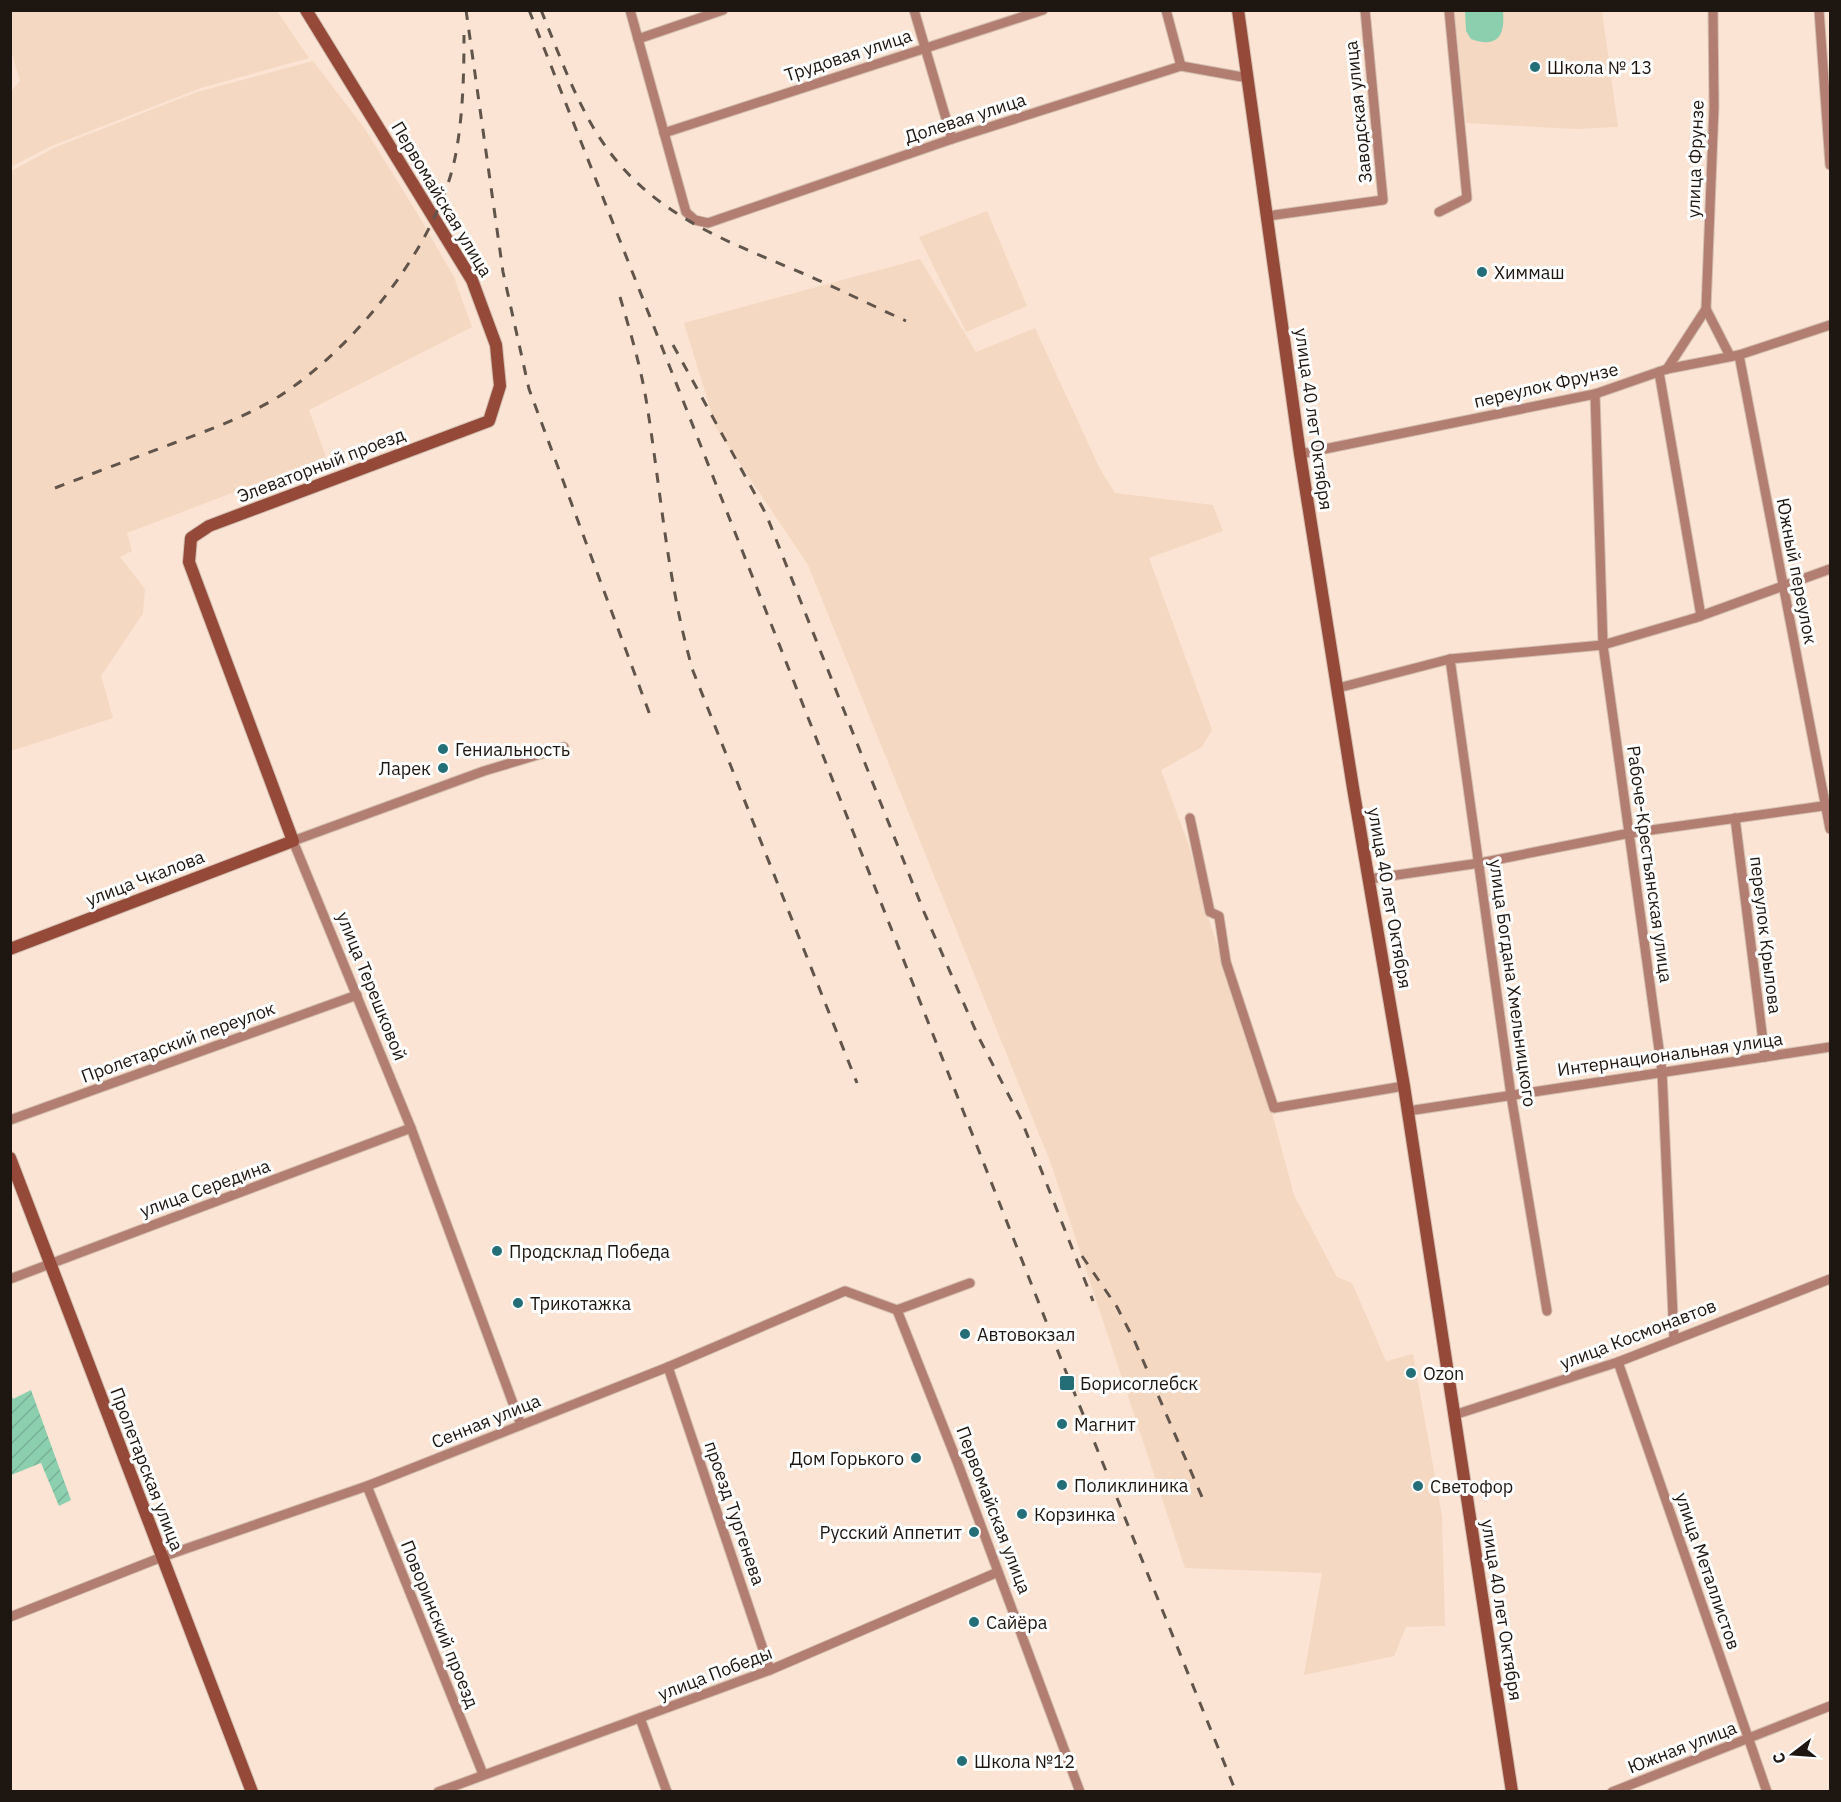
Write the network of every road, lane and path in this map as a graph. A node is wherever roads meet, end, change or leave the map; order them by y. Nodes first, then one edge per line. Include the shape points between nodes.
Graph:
1 (306, 10) edge
2 (630, 10) edge
3 (723, 10) edge
4 (914, 10) edge
5 (1042, 10) edge
6 (1166, 10) edge
7 (1238, 10) edge
8 (1365, 10) edge
9 (1449, 10) edge
10 (1713, 10) edge
11 (1819, 10) edge
12 (638, 39) junction
13 (924, 47) junction
14 (1181, 66) junction
15 (1248, 78) junction
16 (664, 133) junction
17 (952, 139) junction
18 (1830, 165) edge
19 (1439, 212) dead end
20 (1267, 216) junction
21 (1706, 309) junction
22 (1830, 325) edge
23 (1735, 356) junction
24 (1663, 371) junction
25 (1595, 394) junction
26 (489, 421) joint
27 (1300, 454) junction
28 (189, 562) joint
29 (1830, 569) edge
30 (1782, 586) junction
31 (1701, 616) junction
32 (1603, 645) junction
33 (1450, 659) junction
34 (1338, 688) junction
35 (564, 747) dead end
36 (1829, 805) edge
37 (1190, 818) dead end
38 (1735, 818) junction
39 (1830, 830) edge
40 (1629, 833) junction
41 (293, 841) junction
42 (1480, 863) junction
43 (1369, 879) junction
44 (10, 949) edge
45 (357, 995) junction
46 (1830, 1047) edge
47 (1765, 1057) junction
48 (1662, 1071) junction
49 (1404, 1086) junction
50 (1511, 1095) junction
51 (1408, 1111) junction
52 (10, 1120) edge
53 (411, 1128) junction
54 (10, 1158) edge
55 (49, 1263) junction
56 (10, 1279) edge
57 (1830, 1279) edge
58 (970, 1283) dead end
59 (897, 1310) junction
60 (1547, 1311) dead end
61 (1674, 1339) junction
62 (1618, 1362) junction
63 (668, 1367) junction
64 (1454, 1415) junction
65 (521, 1425) junction
66 (367, 1486) junction
67 (162, 1557) junction
68 (998, 1572) junction
69 (10, 1617) edge
70 (770, 1670) junction
71 (1830, 1706) edge
72 (640, 1718) junction
73 (1749, 1740) junction
74 (483, 1774) junction
75 (252, 1791) edge
76 (438, 1791) edge
77 (667, 1791) edge
78 (1080, 1791) edge
79 (1512, 1791) edge
80 (1612, 1791) edge
81 (1767, 1791) edge

1 - 26 street, Первомайская улица via 472,280 496,345 500,386
2 - 12 street
3 - 12 street
4 - 13 street
5 - 13 street, Трудовая улица
6 - 14 street
7 - 15 street, улица 40 лет Октября
8 - 20 street, Заводская улица via 1383,200
9 - 19 street via 1467,198
10 - 21 street, улица Фрунзе via 1714,107
11 - 18 street
12 - 16 street
13 - 16 street, Трудовая улица
13 - 17 street
14 - 15 street, Долевая улица
14 - 17 street, Долевая улица
15 - 20 street, улица 40 лет Октября
16 - 17 street, Долевая улица via 686,212 708,223
20 - 27 street, улица 40 лет Октября
21 - 23 street, улица Фрунзе
21 - 24 street
22 - 23 street, переулок Фрунзе
23 - 24 street, переулок Фрунзе
23 - 30 street, Южный переулок
24 - 25 street, переулок Фрунзе
24 - 31 street
25 - 27 street, переулок Фрунзе
25 - 32 street, Рабоче-Крестьянская улица
26 - 28 street, Элеваторный проезд via 209,526 191,538
27 - 34 street, улица 40 лет Октября
28 - 41 street, улица Терешковой
29 - 30 street
30 - 31 street
30 - 36 street, Южный переулок
31 - 32 street
32 - 33 street
32 - 40 street, Рабоче-Крестьянская улица
33 - 34 street
33 - 42 street, улица Богдана Хмельницкого
34 - 43 street, улица 40 лет Октября
35 - 41 street via 484,771
36 - 38 street
36 - 39 street, Южный переулок
37 - 49 street via 1210,912 1219,916 1226,962 1274,1108
38 - 40 street
38 - 47 street, переулок Крылова
40 - 42 street
40 - 48 street, Рабоче-Крестьянская улица
41 - 44 street, улица Чкалова
41 - 45 street, улица Терешковой
42 - 43 street
42 - 50 street, улица Богдана Хмельницкого
43 - 49 street, улица 40 лет Октября
45 - 52 street, Пролетарский переулок
45 - 53 street, улица Терешковой
46 - 47 street, Интернациональная улица
47 - 48 street, Интернациональная улица
48 - 50 street, Интернациональная улица
48 - 61 street, Рабоче-Крестьянская улица
49 - 51 street, улица 40 лет Октября
50 - 51 street, Интернациональная улица
50 - 60 street, улица Богдана Хмельницкого
51 - 64 street, улица 40 лет Октября
53 - 55 street, улица Середина
53 - 65 street, улица Терешковой
54 - 55 street, Пролетарская улица
55 - 56 street, улица Середина
55 - 67 street, Пролетарская улица
57 - 61 street, улица Космонавтов
58 - 59 street
59 - 63 street, Сенная улица via 845,1291
59 - 68 street, Первомайская улица
61 - 62 street, улица Космонавтов
62 - 64 street, улица Космонавтов
62 - 73 street, улица Металлистов
63 - 65 street, Сенная улица
63 - 70 street, проезд Тургенева
64 - 79 street, улица 40 лет Октября
65 - 66 street, Сенная улица
66 - 67 street, Сенная улица
66 - 74 street, Поворинский проезд
67 - 69 street, Сенная улица
67 - 75 street, Пролетарская улица
68 - 70 street, улица Победы
68 - 78 street, Первомайская улица
70 - 72 street, улица Победы
71 - 73 street, Южная улица
72 - 74 street, улица Победы
72 - 77 street
73 - 80 street, Южная улица
73 - 81 street, улица Металлистов
74 - 76 street, улица Победы

